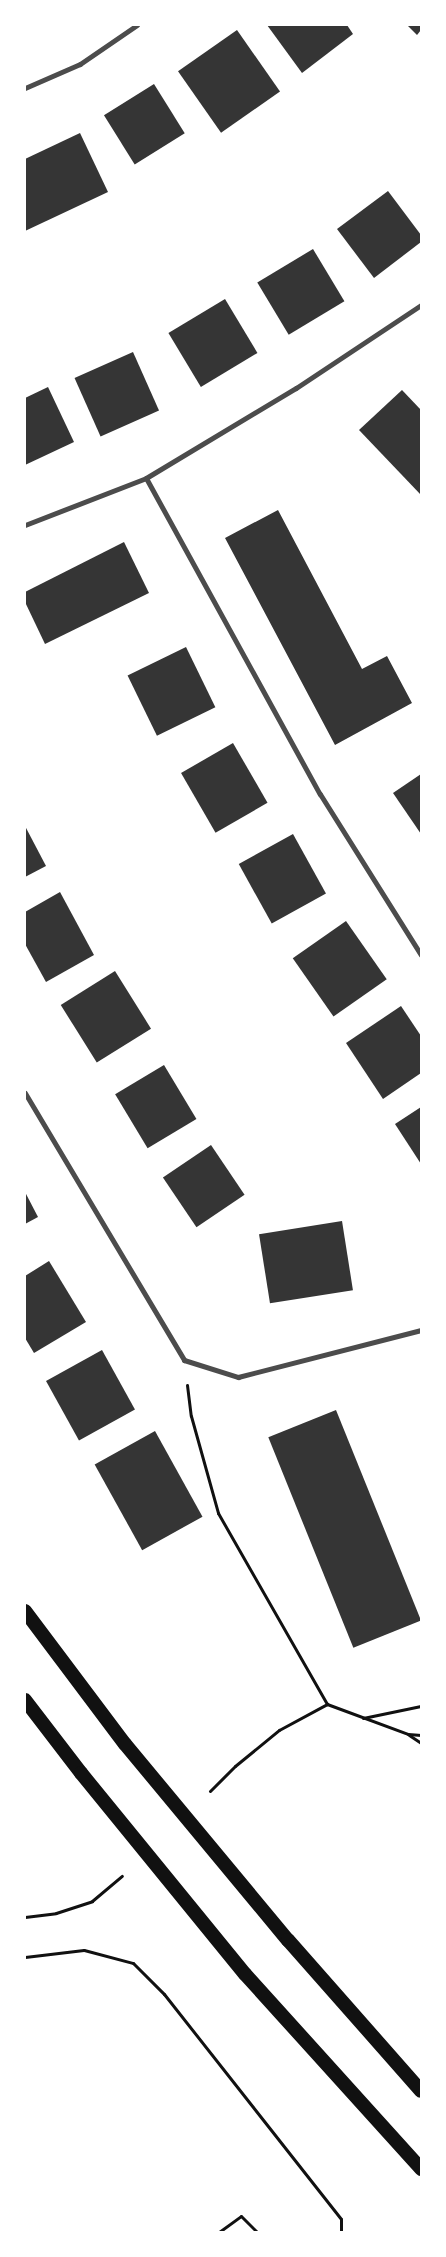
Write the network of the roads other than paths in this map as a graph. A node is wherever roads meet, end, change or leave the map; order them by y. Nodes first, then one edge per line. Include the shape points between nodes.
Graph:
1 (137, 25) edge
2 (25, 88) edge
3 (421, 306) edge
4 (146, 478) junction
5 (25, 525) edge
6 (421, 956) edge
7 (25, 1093) edge
8 (421, 1330) edge
9 (25, 1611) edge
10 (25, 1700) edge
11 (421, 2092) edge
12 (421, 2168) edge

1 - 2 street via 80,64
3 - 4 street via 296,388
4 - 5 street
4 - 6 street via 320,794
7 - 8 street via 184,1360 238,1377
9 - 11 highway via 144,1766 288,1940
10 - 12 highway via 246,1974

